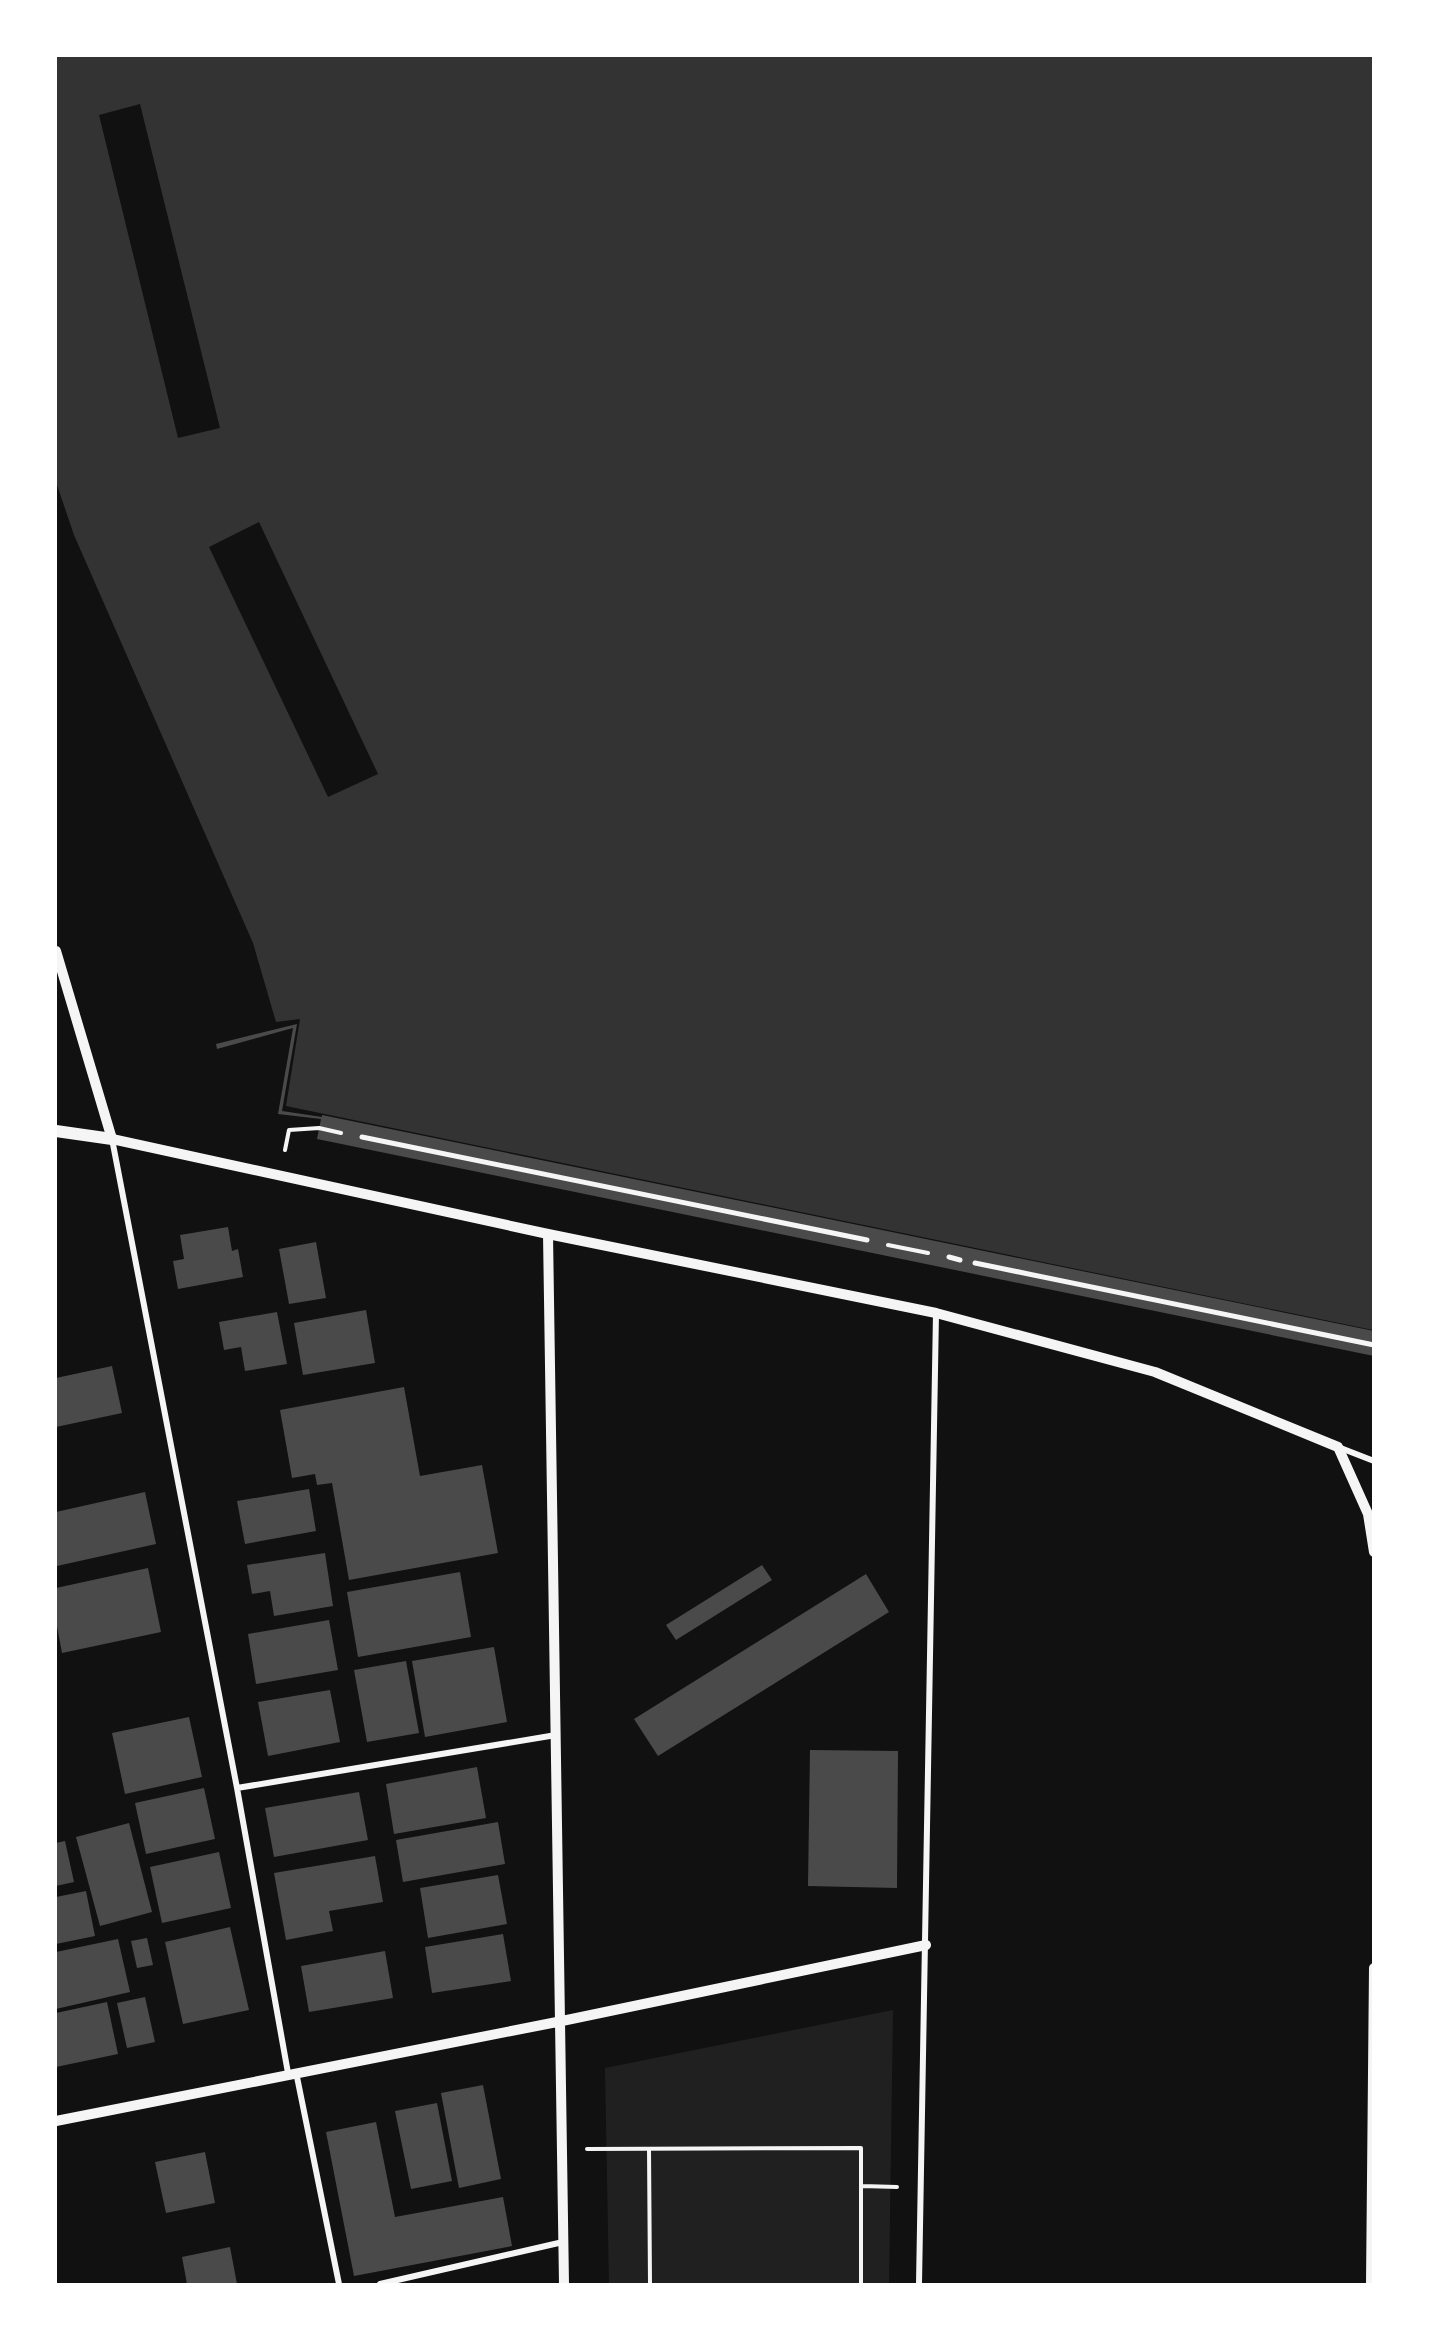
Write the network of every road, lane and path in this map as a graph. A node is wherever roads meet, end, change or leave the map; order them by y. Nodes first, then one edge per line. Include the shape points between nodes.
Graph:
1 (56, 951) edge
2 (319, 1128) dead end
3 (56, 1131) edge
4 (362, 1137) dead end
5 (112, 1139) junction
6 (280, 1175) junction
7 (548, 1234) junction
8 (867, 1240) dead end
9 (896, 1247) dead end
10 (922, 1252) dead end
11 (949, 1257) dead end
12 (960, 1260) dead end
13 (975, 1263) dead end
14 (936, 1313) junction
15 (1374, 1345) edge
16 (1338, 1447) junction
17 (1374, 1461) edge
18 (1374, 1552) edge
19 (557, 1735) junction
20 (237, 1788) junction
21 (926, 1945) junction
22 (1374, 1968) edge
23 (1373, 1975) edge
24 (562, 2021) junction
25 (292, 2073) junction
26 (56, 2121) edge
27 (562, 2149) junction
28 (649, 2150) junction
29 (862, 2186) junction
30 (921, 2188) junction
31 (564, 2242) junction
32 (339, 2284) edge
33 (380, 2284) edge
34 (564, 2284) edge
35 (650, 2284) edge
36 (861, 2284) edge
37 (919, 2284) edge
38 (1371, 2284) edge

1 - 5 street
2 - 6 path via 289,1130
3 - 5 main road
4 - 8 street
5 - 6 street
5 - 20 street
6 - 7 street
7 - 14 street
7 - 19 street
9 - 10 path
11 - 12 street
13 - 15 street
14 - 16 street via 1155,1372
14 - 21 street
16 - 17 street
16 - 18 street via 1368,1514
19 - 20 street
19 - 24 street
20 - 25 street
21 - 24 street
21 - 30 street
22 - 23 street
23 - 38 street
24 - 25 street
24 - 27 street
25 - 26 street
25 - 32 street
27 - 28 path
27 - 31 street
28 - 29 path via 861,2148
28 - 35 path
29 - 30 path
29 - 36 path
30 - 37 street
31 - 33 street
31 - 34 street

